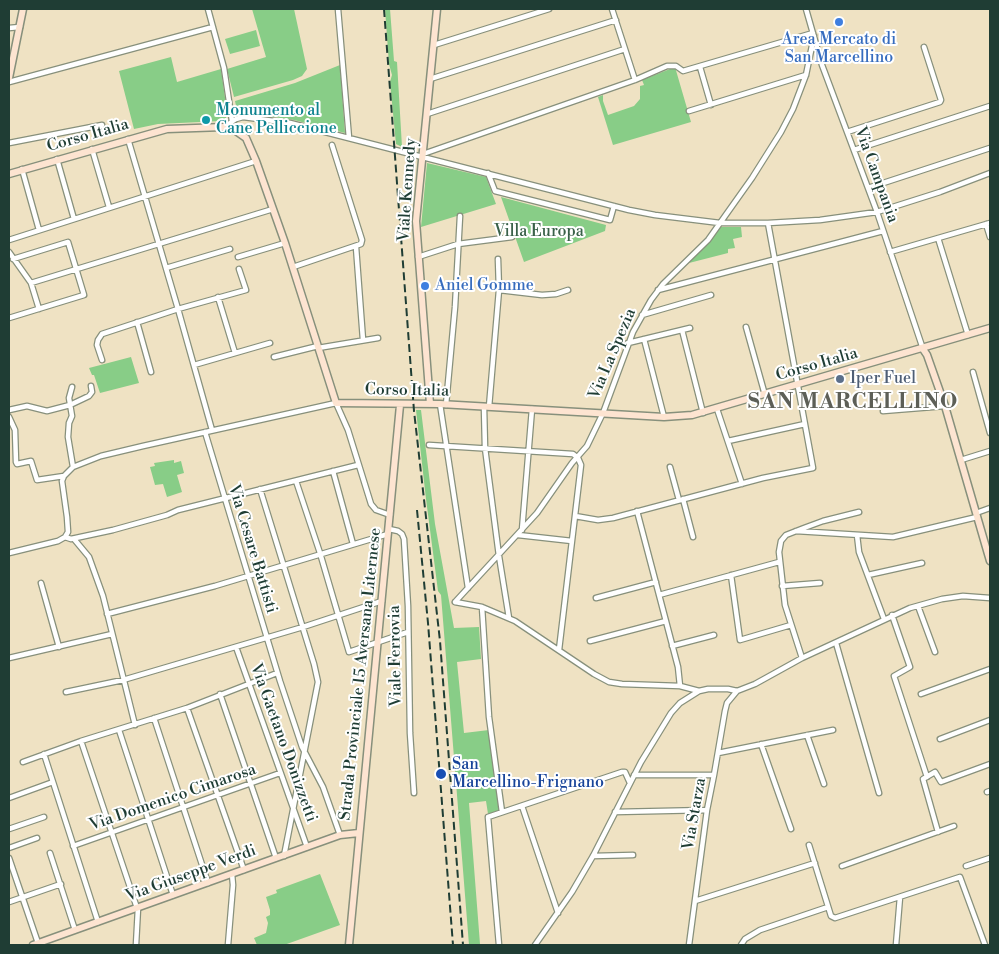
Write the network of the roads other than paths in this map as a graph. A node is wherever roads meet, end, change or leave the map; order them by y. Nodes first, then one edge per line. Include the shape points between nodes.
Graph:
1 (23, 9) edge
2 (208, 9) edge
3 (338, 9) edge
4 (437, 9) edge
5 (549, 9) edge
6 (612, 9) edge
7 (808, 9) edge
8 (616, 20) junction
9 (20, 27) junction
10 (213, 27) junction
11 (9, 28) edge
12 (813, 34) junction
13 (434, 45) junction
14 (924, 47) dead end
15 (625, 49) junction
16 (818, 52) junction
17 (810, 57) junction
18 (700, 67) junction
19 (806, 74) junction
20 (9, 75) edge
21 (430, 79) junction
22 (635, 80) junction
23 (9, 82) edge
24 (711, 105) junction
25 (990, 106) edge
26 (689, 111) dead end
27 (427, 114) junction
28 (232, 122) junction
29 (102, 126) dead end
30 (224, 127) junction
31 (847, 132) junction
32 (349, 138) junction
33 (128, 139) junction
34 (9, 143) edge
35 (332, 145) dead end
36 (990, 148) edge
37 (92, 149) junction
38 (854, 150) junction
39 (423, 156) junction
40 (57, 159) junction
41 (256, 161) junction
42 (22, 169) junction
43 (488, 173) junction
44 (990, 173) edge
45 (9, 174) edge
46 (868, 188) junction
47 (145, 196) junction
48 (614, 206) junction
49 (109, 208) junction
50 (273, 209) junction
51 (877, 212) junction
52 (460, 216) dead end
53 (74, 219) junction
54 (720, 223) junction
55 (768, 223) junction
56 (988, 224) edge
57 (39, 230) junction
58 (883, 231) junction
59 (512, 237) dead end
60 (990, 237) edge
61 (938, 238) junction
62 (9, 240) edge
63 (158, 243) junction
64 (286, 243) junction
65 (458, 244) junction
66 (356, 247) junction
67 (230, 249) dead end
68 (9, 252) edge
69 (890, 252) junction
70 (238, 257) dead end
71 (418, 257) junction
72 (14, 259) junction
73 (498, 259) dead end
74 (775, 260) junction
75 (293, 267) junction
76 (166, 268) junction
77 (239, 269) dead end
78 (76, 270) junction
79 (31, 283) junction
80 (499, 290) junction
81 (568, 290) dead end
82 (658, 290) junction
83 (711, 295) dead end
84 (218, 297) junction
85 (39, 309) junction
86 (178, 309) junction
87 (642, 315) junction
88 (9, 318) edge
89 (137, 322) junction
90 (746, 327) dead end
91 (690, 328) dead end
92 (990, 328) edge
93 (682, 330) junction
94 (968, 335) junction
95 (378, 338) dead end
96 (363, 340) junction
97 (644, 340) junction
98 (270, 343) dead end
99 (628, 343) junction
100 (318, 347) junction
101 (923, 349) junction
102 (236, 353) junction
103 (274, 357) dead end
104 (102, 360) dead end
105 (194, 365) junction
106 (150, 372) dead end
107 (973, 372) dead end
108 (798, 385) junction
109 (91, 386) dead end
110 (72, 387) dead end
111 (765, 395) junction
112 (336, 402) junction
113 (400, 404) junction
114 (430, 404) junction
115 (443, 404) junction
116 (70, 405) junction
117 (945, 406) junction
118 (487, 407) junction
119 (532, 409) junction
120 (717, 409) junction
121 (9, 410) edge
122 (883, 411) dead end
123 (603, 413) junction
124 (703, 413) junction
125 (9, 417) edge
126 (664, 417) junction
127 (805, 424) junction
128 (212, 430) junction
129 (205, 432) junction
130 (990, 433) edge
131 (728, 441) junction
132 (430, 445) dead end
133 (446, 446) junction
134 (484, 448) junction
135 (529, 451) junction
136 (990, 451) edge
137 (578, 458) junction
138 (961, 460) junction
139 (358, 465) junction
140 (73, 467) junction
141 (670, 467) dead end
142 (333, 471) junction
143 (64, 476) junction
144 (296, 481) junction
145 (742, 484) junction
146 (260, 490) junction
147 (224, 499) junction
148 (681, 500) junction
149 (990, 508) edge
150 (637, 511) junction
151 (859, 512) dead end
152 (390, 515) junction
153 (977, 515) junction
154 (575, 516) junction
155 (388, 531) junction
156 (794, 531) junction
157 (520, 533) junction
158 (857, 535) junction
159 (65, 537) junction
160 (693, 537) dead end
161 (74, 539) junction
162 (572, 541) junction
163 (353, 544) junction
164 (9, 553) edge
165 (320, 553) junction
166 (499, 556) junction
167 (990, 561) edge
168 (779, 562) junction
169 (922, 563) dead end
170 (284, 565) junction
171 (731, 575) junction
172 (868, 575) junction
173 (247, 576) junction
174 (656, 582) junction
175 (41, 583) dead end
176 (820, 583) dead end
177 (782, 586) junction
178 (468, 588) junction
179 (659, 594) junction
180 (596, 598) dead end
181 (990, 598) edge
182 (382, 601) junction
183 (918, 606) junction
184 (482, 607) junction
185 (107, 614) junction
186 (339, 616) junction
187 (892, 616) junction
188 (509, 618) junction
189 (884, 619) junction
190 (666, 620) junction
191 (791, 625) junction
192 (303, 627) junction
193 (408, 632) junction
194 (112, 634) junction
195 (714, 635) dead end
196 (267, 638) junction
197 (590, 641) dead end
198 (378, 643) junction
199 (836, 643) junction
200 (672, 646) junction
201 (59, 647) junction
202 (236, 647) junction
203 (559, 650) junction
204 (934, 652) dead end
205 (9, 658) edge
206 (802, 658) junction
207 (990, 669) edge
208 (277, 673) junction
209 (124, 680) junction
210 (248, 683) junction
211 (680, 686) junction
212 (737, 691) junction
213 (66, 692) dead end
214 (699, 692) junction
215 (220, 694) junction
216 (922, 694) dead end
217 (187, 708) junction
218 (154, 718) junction
219 (990, 720) edge
220 (135, 725) junction
221 (119, 730) junction
222 (833, 730) dead end
223 (807, 735) junction
224 (940, 739) dead end
225 (81, 741) junction
226 (761, 744) junction
227 (304, 753) junction
228 (718, 753) junction
229 (44, 754) junction
230 (23, 762) dead end
231 (990, 764) edge
232 (280, 773) junction
233 (714, 775) junction
234 (634, 776) junction
235 (927, 777) junction
236 (53, 782) junction
237 (252, 783) junction
238 (630, 783) junction
239 (824, 784) dead end
240 (414, 793) dead end
241 (879, 793) dead end
242 (218, 795) junction
243 (9, 798) edge
244 (522, 806) junction
245 (183, 807) junction
246 (293, 809) junction
247 (706, 810) junction
248 (502, 812) junction
249 (615, 812) junction
250 (44, 817) dead end
251 (148, 819) junction
252 (954, 826) dead end
253 (9, 829) edge
254 (791, 829) dead end
255 (938, 832) junction
256 (111, 833) junction
257 (359, 833) junction
258 (340, 835) junction
259 (37, 838) dead end
260 (809, 845) dead end
261 (73, 846) junction
262 (307, 847) junction
263 (9, 848) edge
264 (50, 853) dead end
265 (633, 855) dead end
266 (284, 856) junction
267 (593, 856) junction
268 (9, 858) edge
269 (276, 858) junction
270 (990, 858) edge
271 (815, 863) junction
272 (842, 866) dead end
273 (966, 866) dead end
274 (244, 870) junction
275 (232, 874) junction
276 (208, 882) junction
277 (61, 884) junction
278 (173, 895) junction
279 (22, 897) junction
280 (900, 897) junction
281 (695, 901) junction
282 (9, 902) edge
283 (828, 907) junction
284 (137, 908) junction
285 (558, 913) junction
286 (98, 922) junction
287 (75, 930) junction
288 (35, 944) edge
289 (136, 945) edge
290 (228, 945) edge
291 (349, 945) edge
292 (499, 945) edge
293 (535, 945) edge
294 (689, 945) edge
295 (741, 945) edge
296 (896, 945) edge
297 (985, 945) edge

1 - 9 street
2 - 10 street
3 - 32 street
4 - 13 street, Viale Kennedy
5 - 13 street
6 - 8 street
7 - 12 street, Via Campania
8 - 15 street
8 - 21 street
9 - 11 street
9 - 20 street
10 - 23 street
10 - 28 street via 224,68
12 - 16 street, Via Campania
12 - 17 street, Via La Spezia
12 - 18 street
13 - 21 street, Viale Kennedy
14 - 31 street via 940,102
15 - 22 street
15 - 27 street
16 - 17 street
16 - 31 street, Via Campania
17 - 19 street, Via La Spezia
18 - 22 street via 683,71 676,66 667,66
18 - 24 street
19 - 24 street
19 - 54 street, Via La Spezia via 782,132
21 - 27 street, Viale Kennedy
22 - 39 street
24 - 26 street
25 - 38 street
27 - 39 street, Viale Kennedy
28 - 30 street
28 - 32 street via 252,117
29 - 34 street
30 - 33 street, Corso Italia via 166,129
30 - 41 street, Corso Italia via 246,138
31 - 38 street, Via Campania
32 - 39 street
33 - 37 street, Corso Italia
33 - 47 street
35 - 66 street via 362,240
36 - 46 street
37 - 40 street, Corso Italia
37 - 49 street
38 - 46 street, Via Campania
39 - 43 street
39 - 71 street, Viale Kennedy via 416,221
40 - 42 street, Corso Italia
40 - 53 street
41 - 47 street
41 - 50 street, Corso Italia
42 - 45 street, Corso Italia
42 - 57 street
43 - 48 street
43 - 48 street via 495,191 610,220
44 - 51 street
46 - 51 street, Via Campania
47 - 49 street
47 - 63 street
48 - 54 street
49 - 53 street
50 - 63 street
50 - 64 street, Corso Italia
51 - 55 street
51 - 58 street, Via Campania
52 - 65 street
53 - 57 street
54 - 55 street
54 - 82 street, Via La Spezia via 708,240
55 - 74 street
56 - 60 street
56 - 61 street
57 - 62 street
58 - 69 street, Via Campania
58 - 74 street
59 - 65 street
61 - 69 street
61 - 94 street
63 - 76 street
63 - 78 street
64 - 70 street
64 - 75 street, Corso Italia
65 - 71 street
65 - 115 street via 455,307
66 - 75 street
66 - 96 street
67 - 76 street
68 - 72 street
69 - 101 street, Via Campania
71 - 114 street, Viale Kennedy
72 - 78 street via 68,242
72 - 79 street
73 - 80 street
74 - 82 street
74 - 108 street
75 - 100 street, Corso Italia
76 - 86 street
77 - 84 street via 246,290
78 - 79 street
78 - 85 street via 84,295
79 - 85 street
80 - 81 street via 542,295
80 - 118 street
82 - 87 street, Via La Spezia
83 - 87 street
84 - 86 street
84 - 102 street
85 - 88 street
86 - 89 street
86 - 105 street
87 - 99 street, Via La Spezia
89 - 104 street via 102,334 97,345
89 - 106 street
90 - 111 street
91 - 93 street
92 - 94 street, Corso Italia
93 - 97 street
93 - 124 street
94 - 101 street, Corso Italia
95 - 96 street
96 - 100 street
97 - 99 street
97 - 126 street
98 - 102 street
99 - 123 street, Via La Spezia
100 - 103 street
100 - 112 street, Corso Italia
101 - 108 street, Corso Italia
101 - 117 street
102 - 105 street
105 - 128 street
107 - 130 street
108 - 111 street, Corso Italia
108 - 127 street
109 - 116 street via 89,396
110 - 116 street
111 - 120 street, Corso Italia
112 - 113 street, Corso Italia
112 - 128 street
112 - 139 street
113 - 114 street, Corso Italia
113 - 152 street, Strada Provinciale 15 Aversana Liternese
114 - 115 street, Corso Italia
115 - 118 street, Corso Italia
115 - 133 street
116 - 121 street via 47,411 27,406
116 - 140 street via 72,416 68,437
117 - 122 street
117 - 138 street
118 - 119 street, Corso Italia
118 - 134 street
119 - 123 street, Corso Italia
119 - 135 street
120 - 124 street, Corso Italia
120 - 131 street
123 - 126 street, Corso Italia
123 - 137 street, Via La Spezia
124 - 126 street, Corso Italia
125 - 143 street via 16,436 17,464 31,461 37,480
127 - 131 street
127 - 145 street via 812,468
128 - 129 street
129 - 140 street via 101,456
129 - 147 street, Via Cesare Battisti
131 - 145 street
132 - 133 street
133 - 134 street
133 - 178 street
134 - 135 street
134 - 166 street
135 - 137 street via 573,454
135 - 157 street
136 - 138 street
137 - 154 street via 581,465
137 - 157 street, Via La Spezia
138 - 153 street
139 - 142 street
139 - 152 street via 373,508
140 - 143 street
141 - 148 street
142 - 144 street
142 - 163 street
143 - 159 street via 68,532
144 - 146 street
144 - 165 street
145 - 148 street
146 - 147 street
146 - 170 street
147 - 161 street
147 - 173 street, Via Cesare Battisti
148 - 150 street
148 - 160 street
149 - 153 street
150 - 154 street via 598,520
150 - 174 street
151 - 156 street
152 - 155 street, Strada Provinciale 15 Aversana Liternese
153 - 158 street via 893,537
153 - 167 street
154 - 162 street
155 - 163 street
155 - 182 street, Strada Provinciale 15 Aversana Liternese
155 - 193 street, Viale Ferrovia via 398,531 404,539
156 - 158 street
156 - 168 street via 781,541
157 - 162 street
157 - 166 street, Via La Spezia
158 - 172 street via 859,552
159 - 161 street
159 - 164 street
161 - 185 street via 89,557
162 - 203 street
163 - 165 street
165 - 170 street
165 - 186 street
166 - 178 street, Via La Spezia
166 - 188 street
168 - 171 street
168 - 177 street
169 - 172 street
170 - 173 street
170 - 192 street
171 - 179 street
171 - 191 street via 740,640
172 - 189 street
173 - 185 street
173 - 196 street, Via Cesare Battisti
174 - 179 street
174 - 180 street
175 - 201 street
176 - 177 street
177 - 191 street
178 - 184 street, Via La Spezia via 455,602
179 - 190 street
181 - 183 street via 942,598
182 - 186 street
182 - 198 street, Strada Provinciale 15 Aversana Liternese
183 - 187 street
183 - 204 street
184 - 188 street
184 - 248 street via 489,717
185 - 194 street
186 - 192 street
186 - 198 street via 350,652
187 - 189 street
187 - 235 street via 910,667 894,676
188 - 203 street
189 - 199 street
190 - 197 street
190 - 200 street
191 - 206 street
192 - 196 street
192 - 227 street via 318,682
193 - 198 street
193 - 240 street, Viale Ferrovia
194 - 201 street
194 - 209 street
195 - 200 street
196 - 202 street
196 - 208 street, Via Cesare Battisti
198 - 257 street, Strada Provinciale 15 Aversana Liternese
199 - 206 street
199 - 241 street
200 - 211 street
201 - 205 street
202 - 209 street
202 - 210 street, Via Gaetano Donizzetti
203 - 211 street via 609,682
206 - 212 street
207 - 216 street
208 - 210 street
208 - 227 street, Via Cesare Battisti
209 - 213 street
209 - 220 street
210 - 215 street
210 - 232 street, Via Gaetano Donizzetti
211 - 214 street
212 - 214 street via 708,689
212 - 228 street, Via Starza via 727,702
214 - 234 street via 680,703 671,713
215 - 217 street
215 - 237 street
217 - 218 street
217 - 242 street
218 - 220 street
218 - 245 street
219 - 224 street
220 - 221 street
221 - 225 street
221 - 251 street
222 - 223 street
223 - 226 street
223 - 239 street
225 - 229 street
225 - 256 street
226 - 228 street
226 - 254 street
227 - 246 street
227 - 258 street, Via Cesare Battisti via 323,787
228 - 233 street, Via Starza
229 - 230 street
229 - 236 street
231 - 235 street via 941,782 935,772
232 - 237 street, Via Domenico Cimarosa
232 - 246 street, Via Gaetano Donizzetti
233 - 234 street
233 - 247 street, Via Starza
234 - 238 street
235 - 255 street via 923,779
236 - 243 street
236 - 261 street
237 - 242 street, Via Domenico Cimarosa
237 - 269 street
238 - 244 street via 622,772
238 - 249 street
242 - 245 street, Via Domenico Cimarosa
242 - 274 street
244 - 248 street
244 - 285 street
245 - 251 street, Via Domenico Cimarosa
245 - 276 street
246 - 262 street, Via Gaetano Donizzetti
246 - 266 street
247 - 249 street
247 - 281 street, Via Starza
248 - 292 street via 488,817
249 - 267 street
250 - 253 street
251 - 256 street, Via Domenico Cimarosa
251 - 278 street
252 - 255 street
255 - 272 street
256 - 261 street, Via Domenico Cimarosa
256 - 284 street
257 - 258 street, Via Giuseppe Verdi
257 - 291 street, Strada Provinciale 15 Aversana Liternese
258 - 262 street, Via Giuseppe Verdi
259 - 263 street
260 - 271 street
261 - 286 street
262 - 266 street, Via Giuseppe Verdi
264 - 277 street
265 - 267 street
266 - 269 street, Via Giuseppe Verdi
267 - 285 street
268 - 279 street
269 - 274 street, Via Giuseppe Verdi
270 - 273 street
271 - 281 street
271 - 283 street
274 - 275 street, Via Giuseppe Verdi
275 - 276 street, Via Giuseppe Verdi
275 - 290 street
276 - 278 street, Via Giuseppe Verdi
277 - 279 street
277 - 287 street
278 - 284 street, Via Giuseppe Verdi
279 - 282 street
279 - 288 street
280 - 283 street via 835,918
280 - 296 street
280 - 297 street via 960,877
281 - 294 street, Via Starza
283 - 295 street via 760,930
284 - 286 street, Via Giuseppe Verdi
284 - 289 street
285 - 293 street
286 - 287 street, Via Giuseppe Verdi
287 - 288 street, Via Giuseppe Verdi

